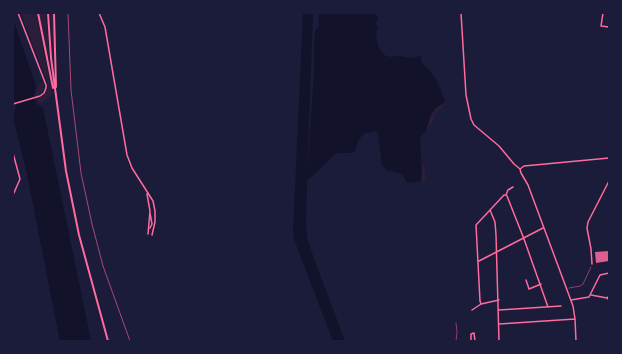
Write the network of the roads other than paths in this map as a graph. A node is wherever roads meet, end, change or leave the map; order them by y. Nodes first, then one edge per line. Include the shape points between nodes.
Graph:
1 (18, 13) edge
2 (38, 13) edge
3 (48, 13) edge
4 (54, 13) edge
5 (99, 13) edge
6 (461, 13) edge
7 (602, 13) edge
8 (609, 27) edge
9 (56, 98) junction
10 (13, 104) edge
11 (13, 153) edge
12 (609, 158) edge
13 (520, 169) junction
14 (609, 181) edge
15 (513, 187) dead end
16 (146, 192) junction
17 (13, 195) edge
18 (506, 195) junction
19 (490, 210) junction
20 (150, 211) junction
21 (153, 225) junction
22 (149, 228) junction
23 (544, 228) junction
24 (148, 234) dead end
25 (152, 235) dead end
26 (524, 239) junction
27 (497, 252) junction
28 (479, 261) junction
29 (592, 264) road end
30 (609, 273) edge
31 (526, 280) dead end
32 (541, 284) junction
33 (591, 296) junction
34 (609, 296) edge
35 (608, 299) edge
36 (499, 300) junction
37 (571, 300) junction
38 (481, 304) junction
39 (561, 306) dead end
40 (548, 307) junction
41 (472, 310) dead end
42 (499, 310) junction
43 (576, 319) junction
44 (456, 323) dead end
45 (499, 324) junction
46 (108, 341) edge
47 (456, 341) edge
48 (470, 341) edge
49 (476, 341) edge
50 (499, 341) edge
51 (576, 341) edge

1 - 10 street via 46,85 44,93 40,96
2 - 9 main road
3 - 9 main road
4 - 9 main road
5 - 16 street via 105,27 127,156
6 - 13 street via 466,95 471,119 474,125 499,146
7 - 8 street via 601,26
9 - 46 main road via 75,217
11 - 17 street via 20,179
12 - 13 street via 524,166
13 - 23 street
14 - 29 street via 588,222
15 - 18 street
16 - 20 street
16 - 21 street via 153,201
18 - 19 street
18 - 26 street
19 - 27 street via 495,222
19 - 28 street via 476,225
20 - 21 street
20 - 22 street
21 - 22 street
21 - 25 street
22 - 24 street
23 - 26 street
23 - 37 street
26 - 27 street
26 - 32 street
27 - 28 street
27 - 36 street
28 - 38 street
30 - 33 street via 600,275
31 - 32 street via 529,289
32 - 40 street
33 - 35 street
33 - 37 street
34 - 35 street
36 - 38 street
36 - 42 street
37 - 43 street
38 - 41 street
39 - 40 street
40 - 42 street
42 - 45 street
43 - 45 street
43 - 51 street
44 - 47 lane
45 - 50 street
48 - 49 street via 471,334 474,333

